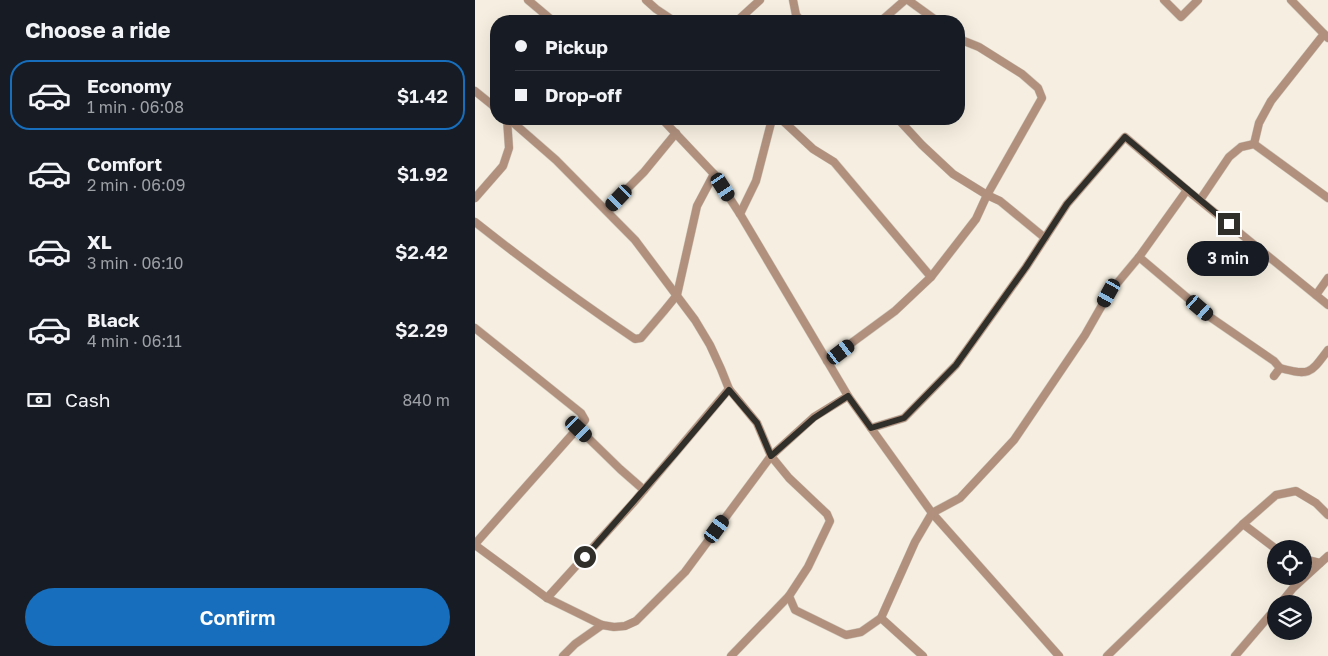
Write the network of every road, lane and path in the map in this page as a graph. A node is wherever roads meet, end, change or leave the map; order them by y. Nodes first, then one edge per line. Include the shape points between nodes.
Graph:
1 (528, 0) edge
2 (646, 0) edge
3 (760, 0) edge
4 (793, 0) edge
5 (907, 0) edge
6 (1164, 0) edge
7 (1198, 0) edge
8 (1291, 0) edge
9 (546, 15) edge
10 (664, 15) edge
11 (744, 15) edge
12 (796, 15) edge
13 (888, 15) edge
14 (928, 15) edge
15 (1326, 36) edge
16 (965, 41) edge
17 (475, 91) edge
18 (490, 103) edge
19 (508, 125) edge
20 (515, 125) edge
21 (668, 125) edge
22 (770, 125) edge
23 (787, 125) edge
24 (903, 125) edge
25 (676, 133) junction
26 (1254, 144) junction
27 (714, 174) junction
28 (1187, 190) junction
29 (987, 194) junction
30 (475, 198) edge
31 (1328, 198) edge
32 (1200, 200) junction
33 (606, 210) junction
34 (740, 214) junction
35 (475, 222) edge
36 (1045, 238) junction
37 (1139, 256) junction
38 (931, 277) junction
39 (1328, 278) edge
40 (677, 295) junction
41 (1315, 295) junction
42 (1328, 305) edge
43 (475, 328) edge
44 (1328, 350) edge
45 (827, 362) junction
46 (1280, 368) junction
47 (1274, 376) dead end
48 (729, 390) junction
49 (848, 396) junction
50 (871, 428) junction
51 (579, 429) junction
52 (771, 456) junction
53 (644, 490) junction
54 (932, 513) junction
55 (1328, 514) edge
56 (1243, 524) junction
57 (1267, 543) edge
58 (475, 545) edge
59 (1328, 556) edge
60 (1312, 561) edge
61 (1320, 563) junction
62 (1287, 595) edge
63 (789, 596) junction
64 (547, 598) junction
65 (881, 618) junction
66 (1267, 619) edge
67 (602, 624) junction
68 (563, 656) edge
69 (731, 656) edge
70 (923, 656) edge
71 (1059, 656) edge
72 (1107, 656) edge
73 (1235, 656) edge

1 - 9 street
2 - 10 street
3 - 11 street
4 - 12 street
5 - 13 street
5 - 14 street
6 - 7 street via 1181,17
8 - 15 street
15 - 26 street via 1271,101 1259,123
16 - 29 street via 1022,74 1038,88 1042,98
17 - 18 street
19 - 30 street via 509,148 503,166
20 - 33 street
21 - 25 street
22 - 34 street via 756,181
23 - 38 street via 813,149 834,162
24 - 29 street via 953,174
25 - 27 street
25 - 33 street via 644,172
26 - 31 street
26 - 32 street via 1241,147 1229,157
27 - 34 street
27 - 40 street via 697,206
28 - 32 street
28 - 36 street via 1125,137 1067,204
28 - 37 street
29 - 36 street
29 - 38 street via 976,219
32 - 41 street
33 - 40 street via 635,240
34 - 45 street
35 - 40 street via 525,262 635,339 641,338
36 - 50 street via 956,365 904,418
37 - 46 street via 1210,317 1275,361
37 - 54 street via 1109,293 1085,335 1014,440 960,498
38 - 45 street via 895,312
39 - 41 street
40 - 48 street via 710,345
41 - 42 street
43 - 51 street via 581,413 585,420
44 - 46 street via 1314,369 1300,373
45 - 49 street
46 - 47 street
48 - 52 street via 757,423
48 - 53 street
49 - 50 street
49 - 52 street via 814,418
50 - 54 street
51 - 53 street
51 - 58 street
52 - 63 street via 830,521
52 - 67 street via 685,572 636,621 614,627
53 - 64 street
54 - 65 street via 915,542
54 - 71 street
55 - 56 street via 1317,503 1296,491 1276,495
56 - 57 street
56 - 72 street
58 - 64 street
59 - 61 street
60 - 61 street
61 - 62 street
63 - 65 street via 795,610 846,635 861,632
63 - 69 street
64 - 67 street
65 - 70 street
66 - 73 street
67 - 68 street

